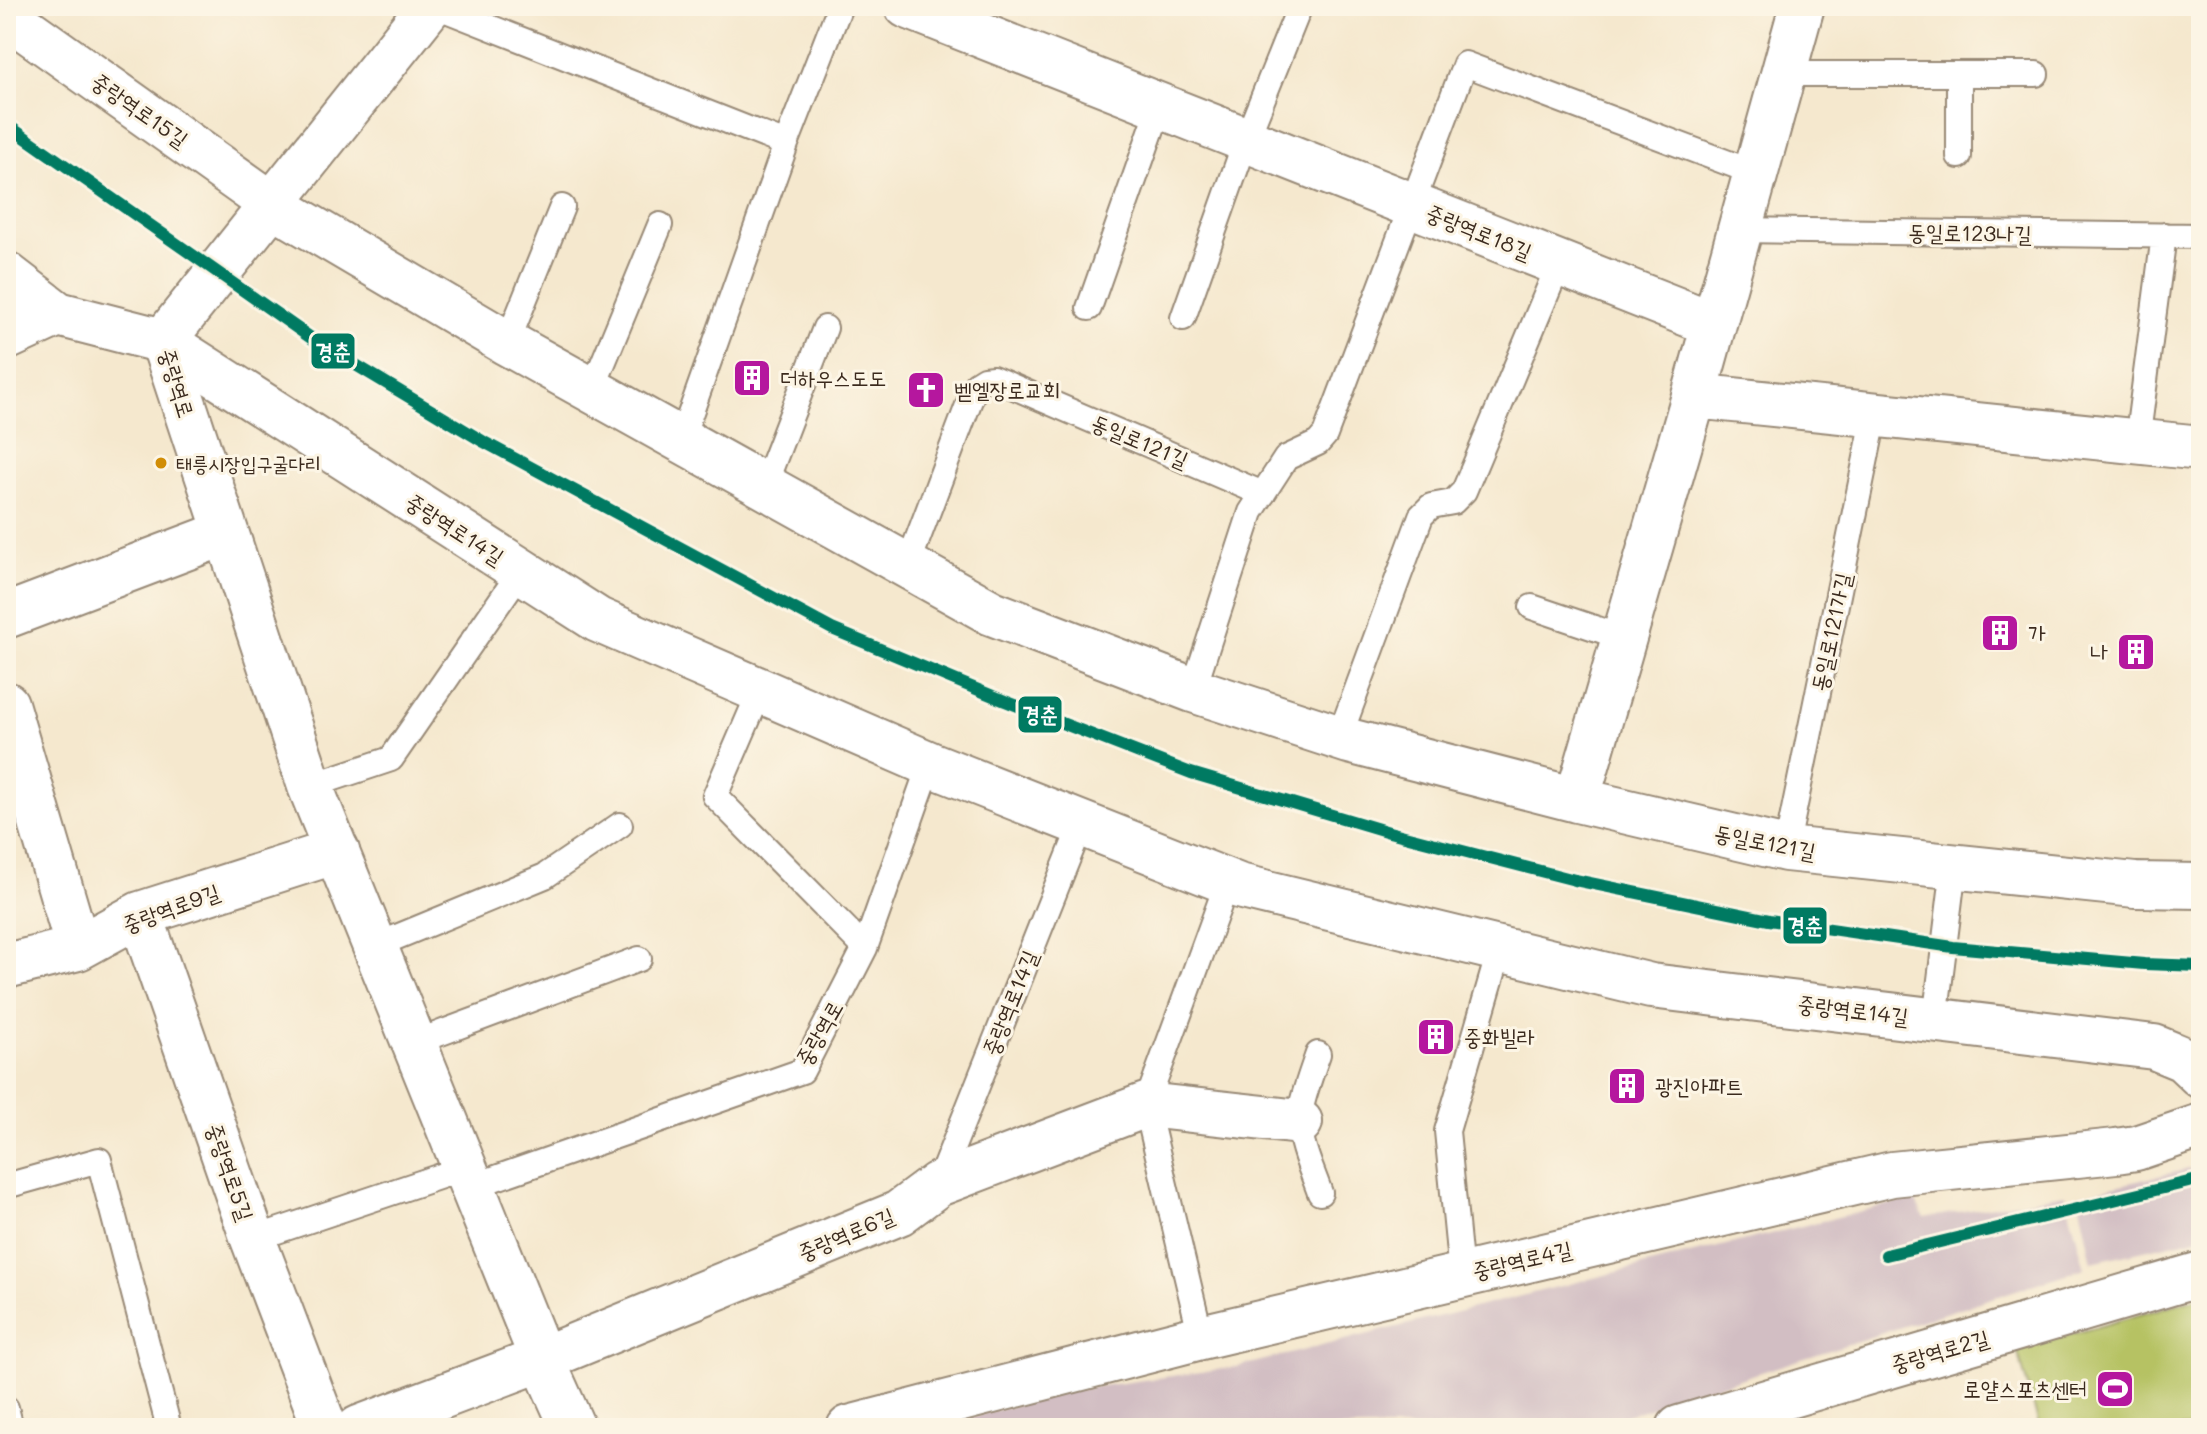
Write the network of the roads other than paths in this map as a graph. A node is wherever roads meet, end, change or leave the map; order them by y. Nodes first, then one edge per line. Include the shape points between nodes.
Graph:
1 (430, 6) edge
2 (436, 6) edge
3 (840, 6) edge
4 (1300, 6) edge
5 (1792, 9) edge
6 (934, 11) edge
7 (6, 15) edge
8 (1782, 74) junction
9 (1959, 74) junction
10 (2036, 74) dead end
11 (1160, 106) junction
12 (1246, 140) junction
13 (786, 144) junction
14 (1959, 156) dead end
15 (1755, 173) junction
16 (273, 205) junction
17 (1411, 205) junction
18 (562, 207) dead end
19 (660, 225) dead end
20 (1739, 230) junction
21 (2164, 235) junction
22 (2201, 236) edge
23 (1559, 264) junction
24 (6, 274) edge
25 (1089, 308) dead end
26 (58, 314) junction
27 (1183, 318) dead end
28 (1713, 324) junction
29 (825, 328) dead end
30 (6, 338) edge
31 (163, 341) junction
32 (507, 343) junction
33 (592, 390) junction
34 (1694, 396) junction
35 (1875, 414) junction
36 (681, 440) junction
37 (2137, 442) junction
38 (2201, 448) edge
39 (764, 486) junction
40 (1263, 494) junction
41 (225, 533) junction
42 (907, 567) junction
43 (521, 571) junction
44 (1532, 607) dead end
45 (6, 616) edge
46 (1624, 638) junction
47 (761, 689) junction
48 (1193, 690) junction
49 (6, 704) edge
50 (1339, 738) junction
51 (930, 764) junction
52 (310, 786) junction
53 (1577, 800) junction
54 (1082, 823) junction
55 (620, 825) dead end
56 (1786, 849) junction
57 (337, 851) junction
58 (1954, 867) junction
59 (1228, 881) junction
60 (2201, 886) edge
61 (140, 914) junction
62 (375, 946) junction
63 (78, 948) junction
64 (865, 948) junction
65 (1500, 949) junction
66 (639, 959) dead end
67 (6, 966) edge
68 (1935, 1020) junction
69 (414, 1043) junction
70 (1318, 1054) dead end
71 (2201, 1076) edge
72 (1146, 1105) junction
73 (1300, 1122) junction
74 (2201, 1126) edge
75 (469, 1177) junction
76 (938, 1184) junction
77 (6, 1186) edge
78 (1320, 1193) dead end
79 (253, 1239) junction
80 (1461, 1274) junction
81 (2201, 1274) edge
82 (1201, 1337) junction
83 (542, 1359) junction
84 (6, 1408) edge
85 (11, 1428) edge
86 (169, 1428) edge
87 (325, 1428) edge
88 (359, 1428) edge
89 (573, 1428) edge
90 (849, 1428) edge
91 (1679, 1428) edge

1 - 16 street, 중랑역로
2 - 13 lane
3 - 13 lane
4 - 12 lane
5 - 8 street
6 - 11 street, 중랑역로18길
7 - 16 street, 중랑역로15길
8 - 9 lane
8 - 15 street
9 - 10 lane
9 - 14 lane
11 - 12 street, 중랑역로18길
11 - 25 lane
12 - 17 street, 중랑역로18길
12 - 27 lane
13 - 36 lane
15 - 17 lane via 1465,64
15 - 20 street
16 - 31 street, 중랑역로
16 - 32 street, 동일로121길
17 - 23 street, 중랑역로18길
17 - 40 lane via 1325,435 1286,458
18 - 32 lane
19 - 33 lane
20 - 21 lane, 동일로123나길
20 - 28 street
21 - 22 lane, 동일로123나길
21 - 37 lane
23 - 28 street, 중랑역로18길
23 - 50 lane via 1464,491 1421,516
24 - 26 street
26 - 30 street
26 - 31 street, 중랑역로14길
28 - 34 street
29 - 39 lane
31 - 41 street, 중랑역로
31 - 43 street, 중랑역로14길
32 - 33 street, 동일로121길
33 - 36 street, 동일로121길
34 - 35 street
34 - 46 street
35 - 37 street
35 - 56 lane, 동일로121가길
36 - 39 street, 동일로121길
37 - 38 street
39 - 42 street, 동일로121길
40 - 42 lane, 동일로121길 via 993,378 984,379 976,384
40 - 48 lane via 1251,512
41 - 45 street
41 - 52 street, 중랑역로
42 - 48 street, 동일로121길 via 992,613
43 - 47 street, 중랑역로14길 via 598,620
43 - 52 lane via 391,759
44 - 46 lane
46 - 53 street
47 - 51 street, 중랑역로14길
47 - 64 lane via 715,796
48 - 50 street, 동일로121길
49 - 63 street
50 - 53 street, 동일로121길
51 - 54 street, 중랑역로14길
51 - 64 lane, 중랑역로
52 - 57 street, 중랑역로
53 - 56 street, 동일로121길
54 - 59 street, 중랑역로14길
54 - 76 lane, 중랑역로14길
55 - 62 lane via 545,876
56 - 58 street, 동일로121길
57 - 61 street, 중랑역로9길
57 - 62 street, 중랑역로
58 - 60 street, 동일로121길 via 2135,885
58 - 68 lane
59 - 65 street, 중랑역로14길
59 - 72 lane
61 - 63 street, 중랑역로9길
61 - 79 street, 중랑역로5길
62 - 69 street, 중랑역로
63 - 67 street, 중랑역로9길
64 - 75 lane, 중랑역로 via 802,1071
65 - 68 street, 중랑역로14길 via 1651,986
65 - 80 lane via 1447,1131
66 - 69 lane
68 - 71 street, 중랑역로14길 via 2154,1047 2183,1059
69 - 75 street, 중랑역로
70 - 73 lane
72 - 73 street, 중랑역로6길
72 - 76 street, 중랑역로6길
72 - 82 lane
73 - 78 lane
74 - 80 street, 중랑역로4길 via 2136,1148 1892,1174
75 - 79 lane, 중랑역로
75 - 83 street, 중랑역로
76 - 83 street, 중랑역로6길 via 899,1213
77 - 86 lane via 99,1160
79 - 87 street, 중랑역로5길
80 - 82 street, 중랑역로4길
81 - 91 street, 중랑역로2길
82 - 90 street, 중랑역로4길
83 - 88 street
83 - 89 street, 중랑역로
84 - 85 lane

